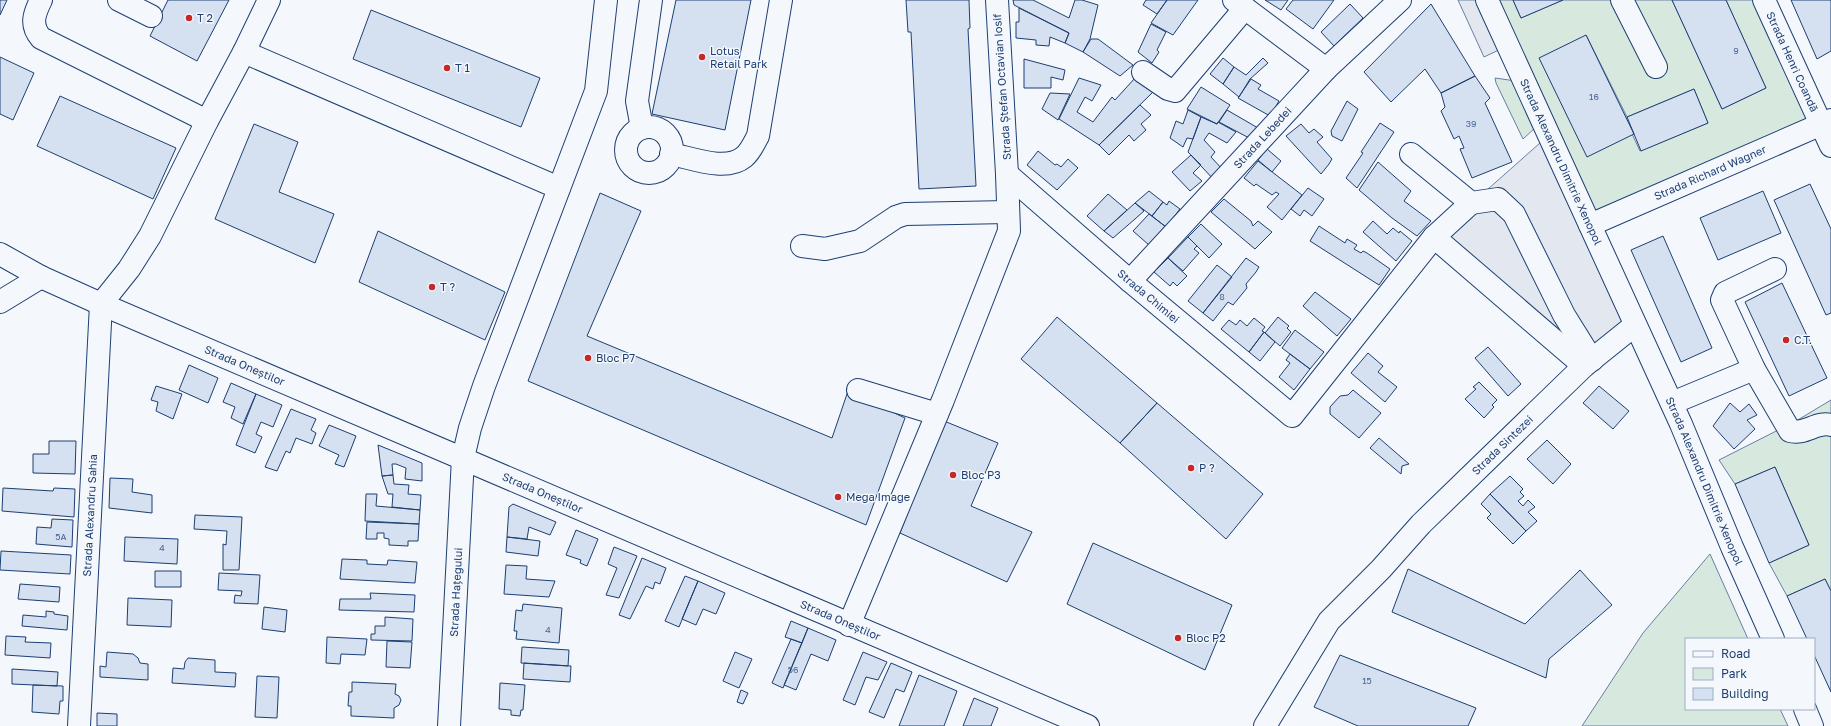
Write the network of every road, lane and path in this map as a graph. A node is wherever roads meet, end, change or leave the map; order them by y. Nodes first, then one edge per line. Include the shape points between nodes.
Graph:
1 (41, 0) edge
2 (119, 0) edge
3 (268, 0) edge
4 (606, 0) edge
5 (650, 0) edge
6 (781, 0) edge
7 (997, 0) edge
8 (1400, 0) edge
9 (1487, 0) edge
10 (1622, 0) edge
11 (1764, 0) edge
12 (1239, 4) edge
13 (151, 16) dead end
14 (244, 52) junction
15 (1656, 67) dead end
16 (1326, 69) junction
17 (1143, 72) dead end
18 (206, 121) junction
19 (1826, 122) edge
20 (642, 128) junction
21 (1831, 146) edge
22 (671, 154) junction
23 (1411, 154) dead end
24 (1007, 174) junction
25 (559, 188) junction
26 (1471, 203) junction
27 (1008, 212) junction
28 (1590, 225) junction
29 (1434, 237) junction
30 (802, 246) dead end
31 (0, 254) edge
32 (1775, 269) dead end
33 (41, 277) junction
34 (1130, 281) junction
35 (0, 302) edge
36 (101, 304) junction
37 (1635, 325) junction
38 (1588, 363) junction
39 (1754, 369) junction
40 (858, 390) dead end
41 (1672, 403) junction
42 (937, 414) junction
43 (1831, 425) edge
44 (462, 458) junction
45 (850, 625) junction
46 (1773, 638) edge
47 (1805, 710) edge
48 (79, 726) edge
49 (449, 726) edge
50 (1088, 726) edge
51 (1265, 726) edge
52 (1812, 726) edge

1 - 18 street via 33,21 35,32 41,38
2 - 13 street
3 - 14 street
4 - 25 street, Strada Hațegului via 596,91
5 - 20 street via 637,101
6 - 22 street via 758,136 752,147 744,157 731,163
7 - 24 street, Strada Ștefan Octavian Iosif
8 - 16 street, Strada Lebedei
9 - 28 street, Strada Alexandru Dimitrie Xenopol
10 - 15 street
11 - 19 street, Strada Henri Coandă
12 - 16 street
12 - 17 street via 1175,91
14 - 18 street
14 - 25 street
16 - 34 street, Strada Lebedei
18 - 36 street via 150,236 129,269
19 - 21 street, Strada Henri Coandă
19 - 28 street, Strada Richard Wagner
20 - 22 street via 650,127 664,133 672,147
20 - 22 street via 634,132 626,145 626,153 632,167 645,173 659,171 669,161
23 - 26 street
24 - 27 street, Strada Ștefan Octavian Iosif
24 - 34 street, Strada Chimiei
25 - 44 street, Strada Hațegului via 484,386
26 - 29 street
26 - 38 street via 1498,199 1514,214
27 - 30 street via 905,214 896,216 860,241 825,249
27 - 42 street, Strada Ștefan Octavian Iosif via 1009,232
28 - 37 street, Strada Alexandru Dimitrie Xenopol
29 - 34 street, Strada Chimiei via 1292,416
29 - 38 street
31 - 33 street, Strada Oneștilor
32 - 39 street via 1725,293 1722,300
33 - 35 street
33 - 36 street, Strada Oneștilor
36 - 44 street, Strada Oneștilor
36 - 48 street, Strada Alexandru Sahia
37 - 38 street
37 - 41 street, Strada Alexandru Dimitrie Xenopol
38 - 51 street, Strada Sintezei via 1421,524 1329,621
39 - 41 street
39 - 43 street via 1790,430 1797,432 1823,424
40 - 42 street
41 - 46 street, Strada Alexandru Dimitrie Xenopol
42 - 45 street, Strada Ștefan Octavian Iosif
44 - 45 street, Strada Oneștilor
44 - 49 street, Strada Hațegului
45 - 50 street, Strada Oneștilor
47 - 52 street

